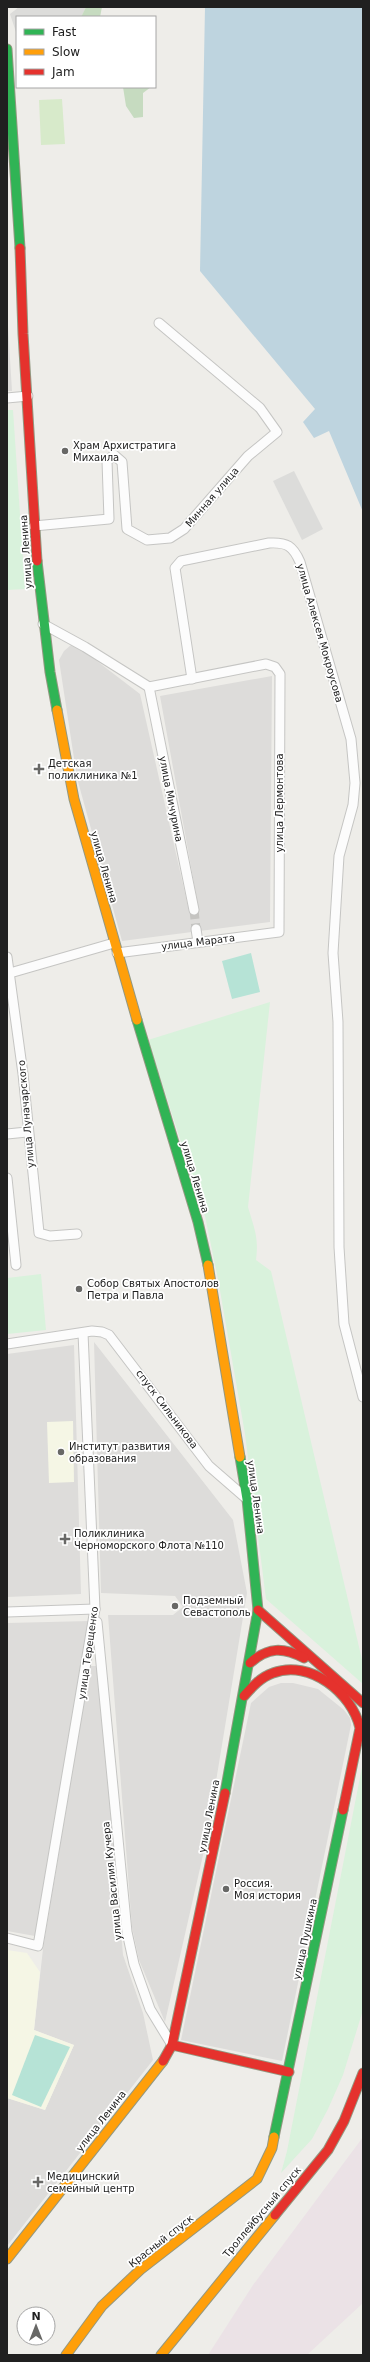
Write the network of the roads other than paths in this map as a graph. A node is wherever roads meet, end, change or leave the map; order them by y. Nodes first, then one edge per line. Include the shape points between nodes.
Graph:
1 (7, 49) edge
2 (159, 324) dead end
3 (28, 396) junction
4 (7, 398) edge
5 (34, 526) junction
6 (44, 624) junction
7 (192, 679) junction
8 (149, 687) junction
9 (194, 910) tunnel mouth
10 (196, 929) tunnel mouth
11 (279, 932) joint
12 (198, 942) junction
13 (114, 943) junction
14 (117, 953) junction
15 (7, 957) edge
16 (10, 973) junction
17 (27, 1132) junction
18 (7, 1134) edge
19 (7, 1178) edge
20 (77, 1234) dead end
21 (16, 1265) dead end
22 (83, 1333) junction
23 (7, 1344) edge
24 (363, 1396) edge
25 (246, 1500) junction
26 (95, 1609) junction
27 (258, 1610) junction
28 (7, 1612) edge
29 (250, 1664) junction
30 (321, 1668) junction
31 (244, 1696) junction
32 (363, 1703) edge
33 (7, 1938) edge
34 (172, 2046) junction
35 (289, 2072) junction
36 (363, 2073) edge
37 (272, 2148) joint
38 (7, 2260) edge
39 (66, 2355) edge
40 (161, 2355) edge

1 - 3 main road, улица Ленина
2 - 5 street, Минная улица via 260,408 277,432 248,456 184,529 170,538 147,540 127,528 122,462 114,455 107,461 110,519
3 - 4 street
3 - 5 main road, улица Ленина
5 - 6 main road, улица Ленина
6 - 8 street via 85,646
6 - 13 main road, улица Ленина via 71,786
7 - 8 street
7 - 11 street, улица Лермонтова via 266,664 275,667 280,674
7 - 24 street, улица Алексея Мокроусова via 175,568 181,561 269,543 289,544 300,562 351,739 355,783 353,805 339,856 333,953 338,1022 339,1247 344,1324
8 - 9 street, улица Мичурина
10 - 12 street
11 - 12 street, улица Марата
12 - 14 street, улица Марата
13 - 14 main road, улица Ленина
13 - 16 street
14 - 25 main road, улица Ленина via 198,1222 214,1295
15 - 16 street, улица Луначарского
16 - 17 street, улица Луначарского via 23,1074
17 - 18 street
17 - 20 street, улица Луначарского via 39,1233 50,1236
19 - 21 street
22 - 23 street, спуск Сильникова
22 - 25 street, спуск Сильникова via 102,1332 112,1338 209,1466
22 - 26 street, улица Терещенко
25 - 27 main road, улица Ленина
26 - 28 street
26 - 33 street, улица Терещенко via 38,1946
26 - 34 street, улица Василия Кучера via 127,1932 134,1964 150,2009
27 - 29 main road, улица Ленина
27 - 30 main road
29 - 30 main road via 266,1650 276,1649 296,1654
29 - 31 main road, улица Ленина
30 - 32 main road
31 - 34 main road, улица Ленина
31 - 35 main road, улица Пушкина via 262,1678 279,1671 309,1674 331,1686 349,1701 358,1714 359,1735
34 - 35 main road
34 - 38 main road, улица Ленина
35 - 37 main road, улица Пушкина
36 - 40 main road, Троллейбусный спуск via 344,2120 328,2150
37 - 39 main road, Красный спуск via 257,2179 140,2270 102,2306

